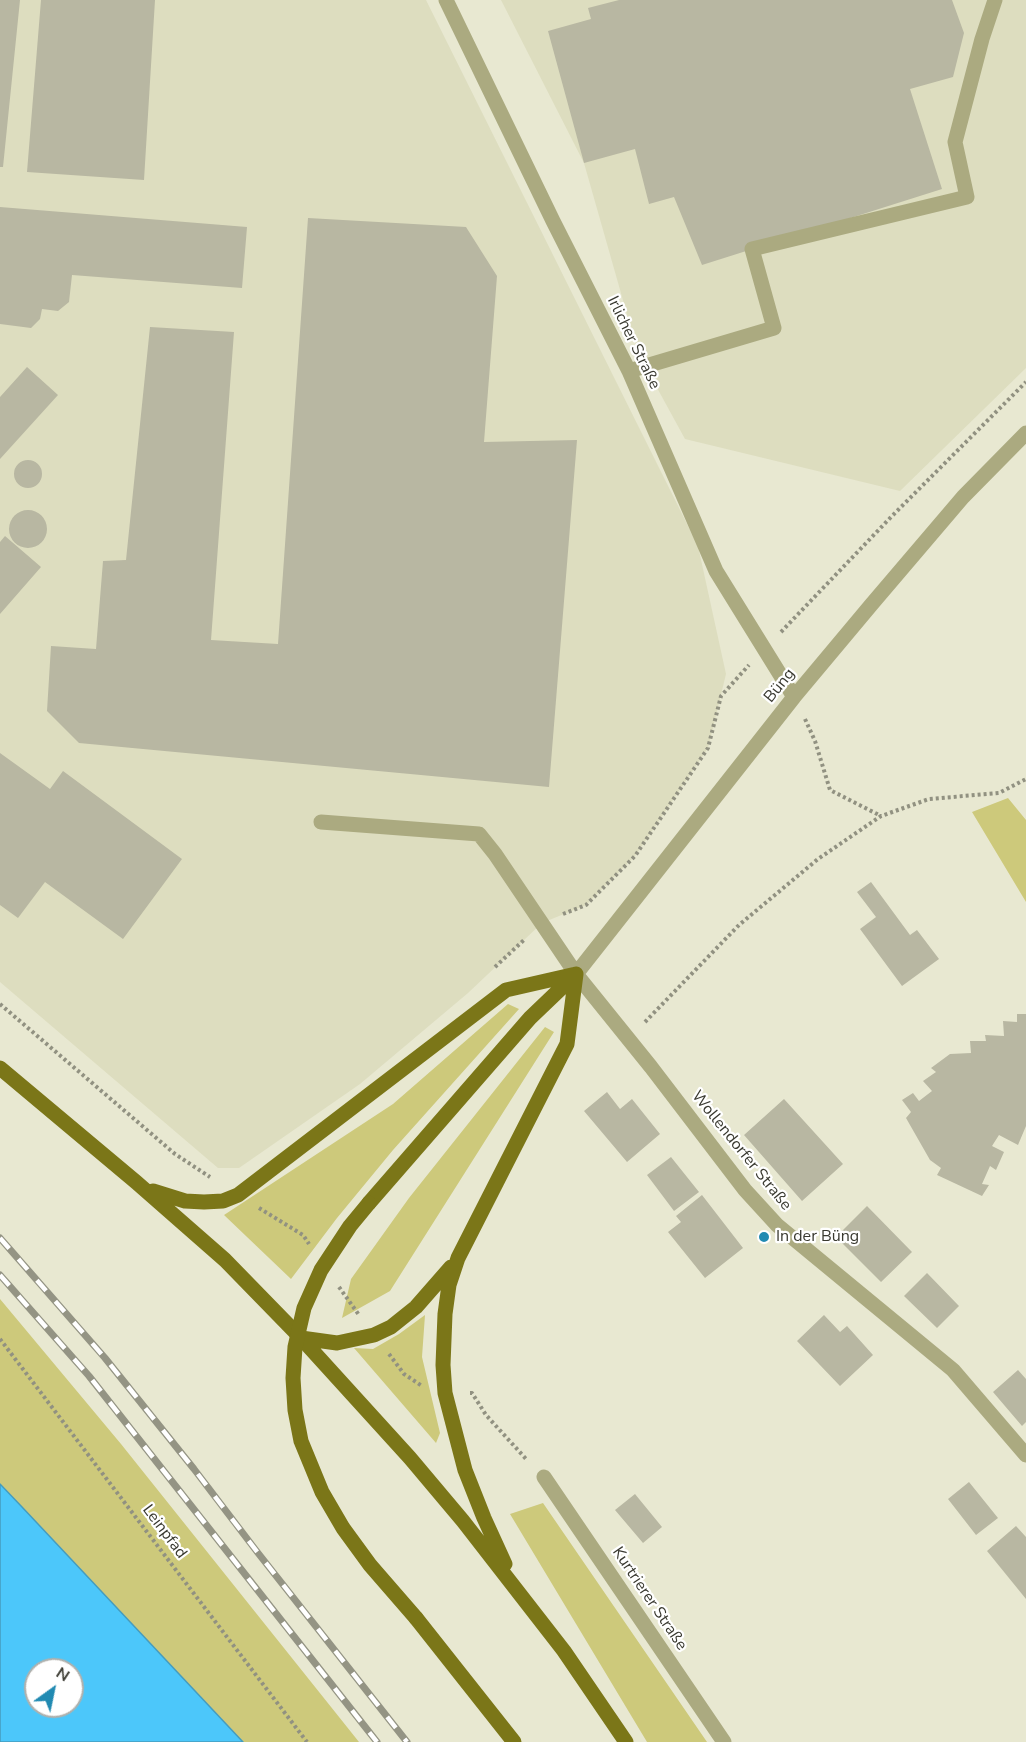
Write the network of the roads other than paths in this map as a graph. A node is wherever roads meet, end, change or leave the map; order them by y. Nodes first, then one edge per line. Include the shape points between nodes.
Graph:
1 (446, 0) edge
2 (995, 0) edge
3 (629, 371) junction
4 (1026, 432) edge
5 (794, 697) junction
6 (321, 822) dead end
7 (576, 974) junction
8 (0, 1068) edge
9 (136, 1182) junction
10 (458, 1258) junction
11 (301, 1338) junction
12 (1026, 1455) edge
13 (544, 1477) dead end
14 (514, 1585) junction
15 (514, 1742) edge
16 (626, 1742) edge
17 (724, 1742) edge

1 - 3 street, Irlicher Straße
2 - 3 street via 955,142 967,197 752,249 774,328
3 - 5 street, Irlicher Straße via 716,571
4 - 5 street, Büng via 963,497
5 - 7 street, Büng
6 - 7 street, Wollendorfer Straße via 479,834
7 - 9 main road via 506,990 238,1195 223,1201 185,1202
7 - 10 main road via 567,1044
7 - 12 street, Wollendorfer Straße via 777,1226 953,1370
7 - 15 main road, bridge via 530,1018 369,1203 330,1255 307,1300 293,1378 301,1441 321,1492 370,1565
8 - 9 main road
9 - 11 main road via 225,1260
10 - 11 main road via 427,1297 391,1327 337,1343
10 - 14 main road via 445,1314 445,1393 465,1470
11 - 14 main road via 410,1458
13 - 17 street, Kurtrierer Straße
14 - 16 main road

